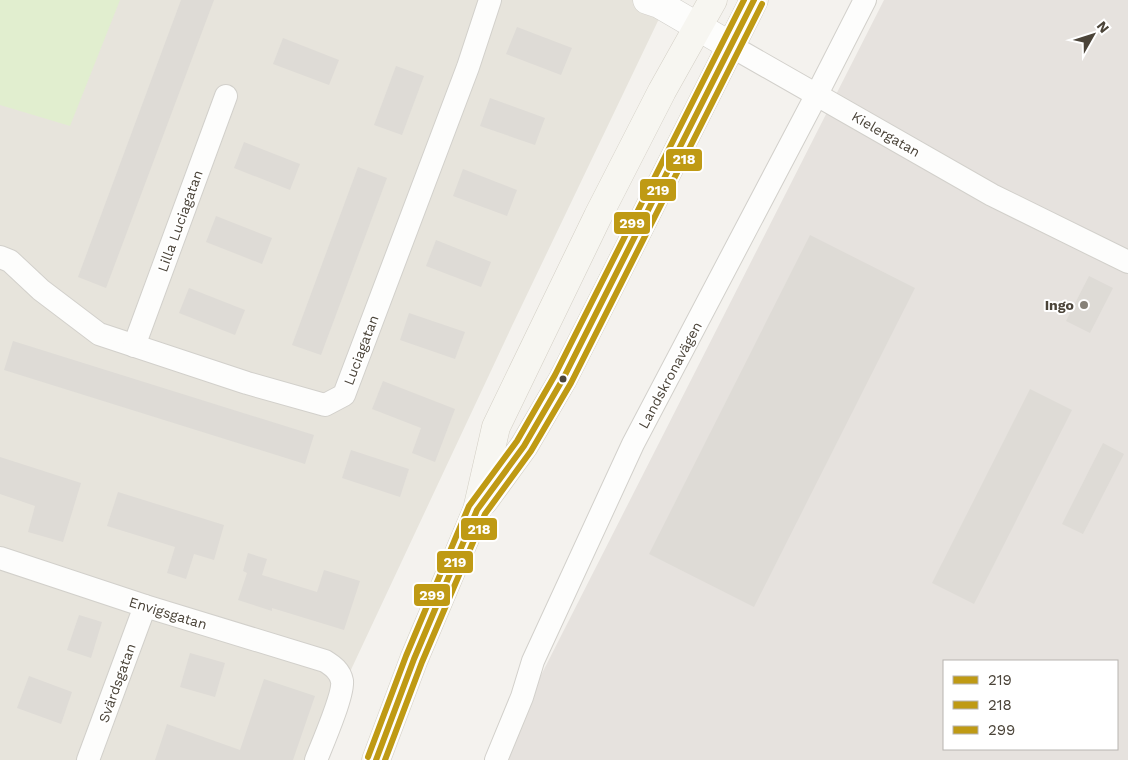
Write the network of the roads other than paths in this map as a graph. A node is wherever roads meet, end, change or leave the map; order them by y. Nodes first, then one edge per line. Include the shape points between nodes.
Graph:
1 (490, 0) edge
2 (647, 0) edge
3 (712, 0) edge
4 (754, 0) edge
5 (865, 0) edge
6 (698, 26) junction
7 (731, 46) junction
8 (818, 94) junction
9 (226, 96) dead end
10 (0, 257) edge
11 (1128, 262) edge
12 (134, 346) junction
13 (477, 510) junction
14 (0, 558) edge
15 (145, 606) junction
16 (88, 760) edge
17 (316, 760) edge
18 (376, 760) edge
19 (496, 760) edge

1 - 12 street, Luciagatan via 468,67 344,395 325,405
2 - 6 street, Kielergatan
3 - 6 main road
4 - 7 main road
5 - 8 street, Landskronavägen
6 - 7 street, Kielergatan
6 - 13 main road via 598,216 496,427
7 - 8 street, Kielergatan
7 - 13 main road via 563,379 524,446
8 - 11 street, Kielergatan via 992,195
8 - 19 street, Landskronavägen via 633,444 533,661 522,698
9 - 12 street, Lilla Luciagatan
10 - 12 street, Luciagatan via 10,261 41,290 99,334
13 - 18 main road via 414,659
14 - 15 street, Envigsgatan
15 - 16 street, Svärdsgatan
15 - 17 street, Envigsgatan via 324,661 336,669 342,689

